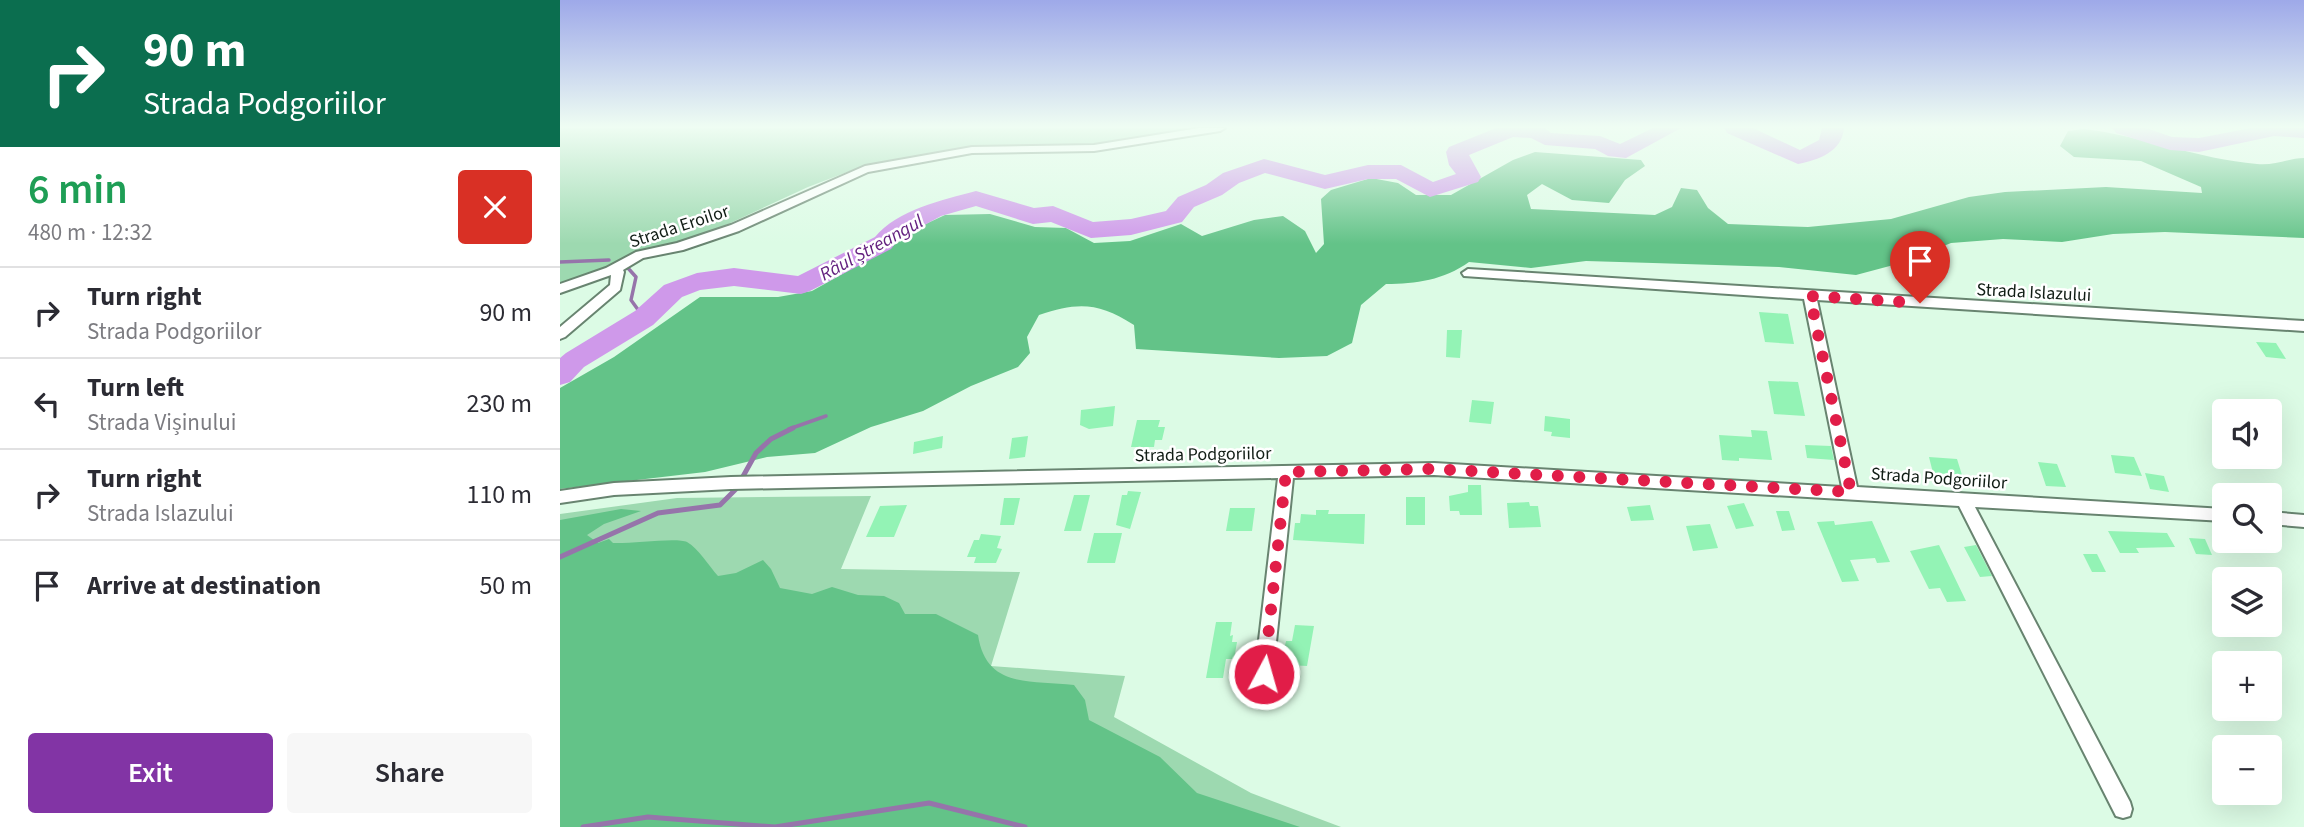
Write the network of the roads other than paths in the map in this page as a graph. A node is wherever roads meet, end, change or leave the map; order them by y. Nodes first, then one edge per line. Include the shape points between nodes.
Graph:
1 (878, 167) edge
2 (610, 271) junction
3 (1468, 274) dead end
4 (560, 289) edge
5 (1810, 296) junction
6 (2304, 326) edge
7 (560, 334) edge
8 (1286, 472) junction
9 (1851, 492) junction
10 (560, 497) edge
11 (1963, 499) junction
12 (2212, 515) edge
13 (2282, 519) edge
14 (2304, 520) edge
15 (1261, 699) dead end
16 (2123, 809) dead end

1 - 2 street, Strada Eroilor via 735,228 640,255
2 - 4 street
2 - 7 street, Strada Eroilor via 618,272 616,287
3 - 5 street, Strada Islazului
5 - 6 street, Strada Islazului
5 - 9 street
8 - 9 street, Strada Podgoriilor via 1434,469
8 - 10 street, Strada Podgoriilor via 731,483 614,489
8 - 15 street
9 - 11 street, Strada Podgoriilor
11 - 12 street, Strada Podgoriilor
11 - 16 street
13 - 14 street

